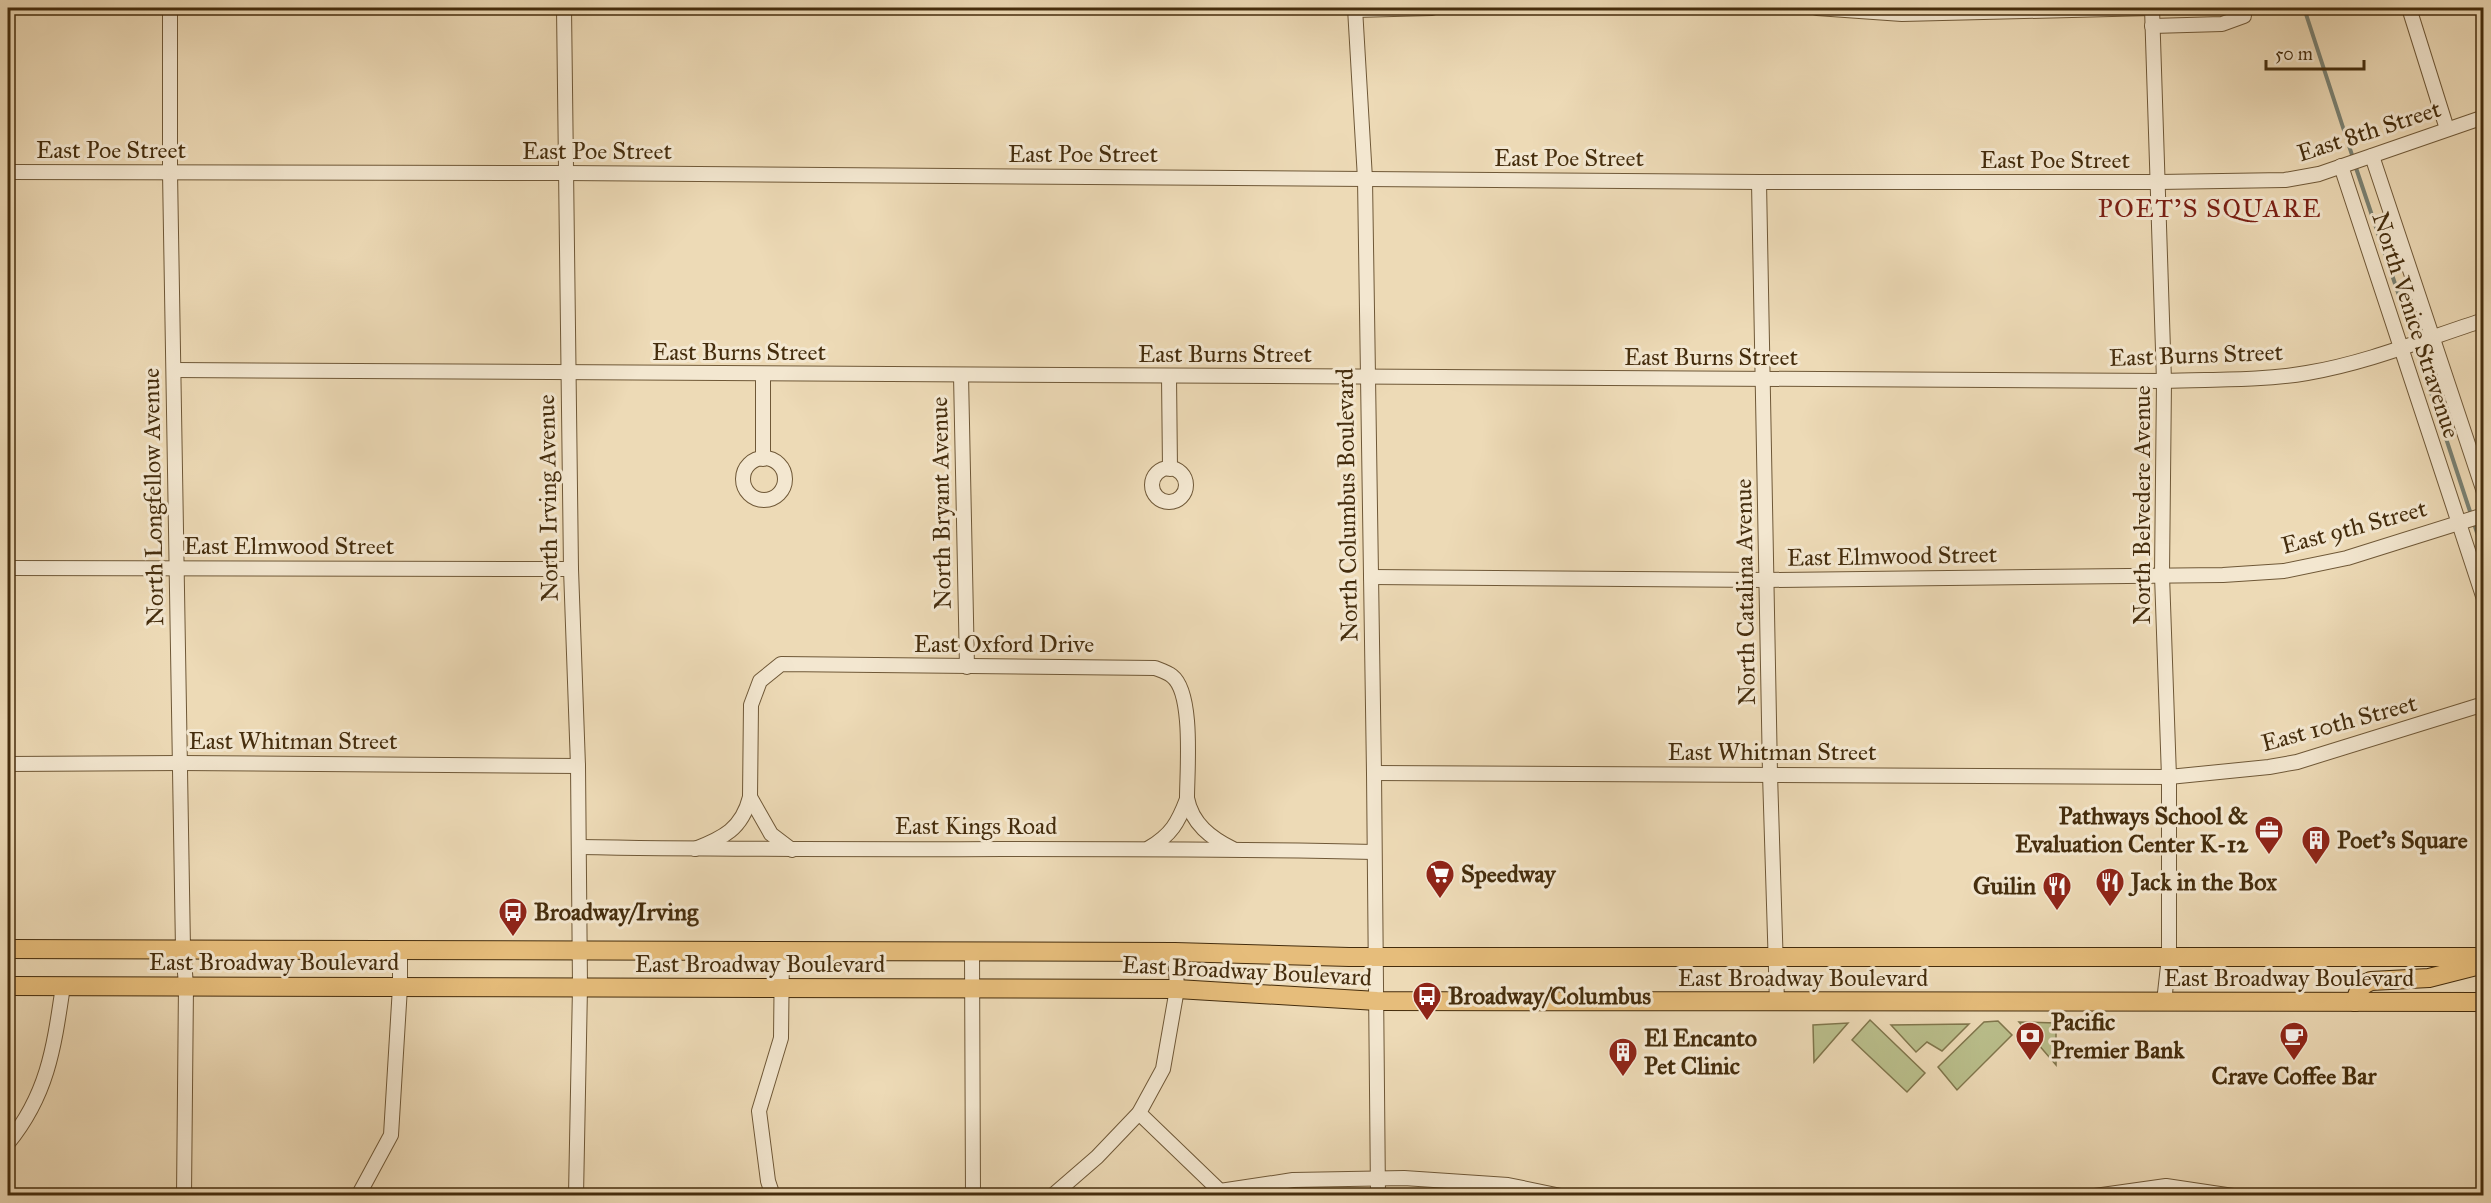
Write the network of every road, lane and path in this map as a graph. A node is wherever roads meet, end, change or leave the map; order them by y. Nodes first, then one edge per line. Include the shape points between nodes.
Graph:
1 (170, 8) edge
2 (564, 8) edge
3 (1432, 8) edge
4 (1817, 8) edge
5 (2152, 8) edge
6 (2409, 8) edge
7 (1355, 9) edge
8 (2244, 16) dead end
9 (2152, 26) junction
10 (2484, 117) edge
11 (2447, 129) junction
12 (2372, 156) junction
13 (2341, 166) junction
14 (8, 172) edge
15 (170, 172) junction
16 (566, 173) junction
17 (1365, 179) junction
18 (1759, 182) junction
19 (2159, 182) junction
20 (2484, 320) edge
21 (2433, 336) junction
22 (2399, 348) junction
23 (174, 370) junction
24 (568, 373) junction
25 (763, 375) junction
26 (961, 375) junction
27 (1169, 376) junction
28 (1367, 377) junction
29 (1762, 380) junction
30 (2164, 381) junction
31 (763, 459) dead end
32 (1170, 469) dead end
33 (2484, 492) edge
34 (2484, 514) edge
35 (2458, 523) junction
36 (8, 568) edge
37 (176, 568) junction
38 (571, 568) junction
39 (2162, 575) junction
40 (1371, 577) junction
41 (1768, 580) junction
42 (2484, 599) edge
43 (967, 667) junction
44 (2484, 704) edge
45 (180, 763) junction
46 (8, 764) edge
47 (578, 766) junction
48 (1374, 772) junction
49 (1770, 774) junction
50 (2169, 777) junction
51 (750, 797) junction
52 (1187, 798) junction
53 (579, 847) junction
54 (1149, 848) junction
55 (695, 849) junction
56 (1233, 849) junction
57 (792, 850) junction
58 (1374, 852) junction
59 (8, 949) edge
60 (183, 949) junction
61 (400, 950) junction
62 (579, 950) junction
63 (782, 950) junction
64 (972, 951) junction
65 (1175, 952) junction
66 (1376, 957) junction
67 (1776, 957) junction
68 (2169, 957) junction
69 (2484, 957) edge
70 (2484, 964) edge
71 (186, 985) junction
72 (8, 986) edge
73 (63, 986) junction
74 (400, 987) junction
75 (580, 987) junction
76 (782, 988) junction
77 (972, 989) junction
78 (1177, 989) junction
79 (1377, 1001) junction
80 (1777, 1002) junction
81 (2164, 1002) junction
82 (2355, 1002) junction
83 (2484, 1002) edge
84 (1139, 1113) junction
85 (8, 1143) edge
86 (1377, 1178) junction
87 (1219, 1193) edge
88 (184, 1196) edge
89 (358, 1196) edge
90 (576, 1196) edge
91 (773, 1196) edge
92 (972, 1196) edge
93 (1052, 1196) edge
94 (1378, 1196) edge
95 (1561, 1196) edge
96 (2095, 1196) edge
97 (2233, 1196) edge

1 - 15 street, North Longfellow Avenue
2 - 16 street, North Irving Avenue
3 - 7 street
4 - 5 street via 1902,14
5 - 9 street, North Belvedere Avenue
6 - 11 street
7 - 17 street, North Columbus Boulevard
8 - 9 street via 2222,24
9 - 19 street, North Belvedere Avenue
10 - 11 street, East 8th Street
11 - 12 street, East 8th Street
12 - 13 street, East 8th Street
12 - 21 street, North Venice Stravenue
13 - 19 street, East 8th Street via 2285,180
13 - 22 street, North Venice Stravenue
14 - 15 street, East Poe Street
15 - 16 street, East Poe Street
15 - 23 street, North Longfellow Avenue
16 - 17 street, East Poe Street
16 - 24 street, North Irving Avenue
17 - 18 street, East Poe Street
17 - 28 street, North Columbus Boulevard
18 - 19 street, East Poe Street
18 - 29 street, North Catalina Avenue
19 - 30 street, North Belvedere Avenue
20 - 21 street, East Burns Street
21 - 22 street, East Burns Street
21 - 33 street, North Venice Stravenue
22 - 30 street, East Burns Street via 2306,373
22 - 35 street, North Venice Stravenue
23 - 24 street, East Burns Street
23 - 37 street, North Longfellow Avenue
24 - 25 street, East Burns Street
24 - 38 street, North Irving Avenue
25 - 26 street, East Burns Street
25 - 31 street
26 - 27 street, East Burns Street
26 - 43 street, North Bryant Avenue
27 - 28 street, East Burns Street
27 - 32 street
28 - 29 street, East Burns Street
28 - 40 street, North Columbus Boulevard
29 - 30 street, East Burns Street
29 - 41 street, North Catalina Avenue
30 - 39 street, North Belvedere Avenue
34 - 35 street, East 9th Street
35 - 39 street, East 9th Street via 2347,558 2284,571
35 - 42 street, North Venice Stravenue
36 - 37 street, East Elmwood Street
37 - 38 street, East Elmwood Street
37 - 45 street, North Longfellow Avenue
38 - 47 street, North Irving Avenue
39 - 41 street, East Elmwood Street
39 - 50 street, North Belvedere Avenue
40 - 41 street, East Elmwood Street
40 - 48 street, North Columbus Boulevard
41 - 49 street, North Catalina Avenue
43 - 51 street, East Oxford Drive via 781,664 760,681 751,705
43 - 52 street, East Oxford Drive via 1155,668 1173,676 1184,696 1187,718
44 - 50 street, East 10th Street via 2297,762
45 - 46 street, East Whitman Street
45 - 47 street, East Whitman Street
45 - 60 street, North Longfellow Avenue
47 - 53 street, North Irving Avenue
48 - 49 street, East Whitman Street
48 - 58 street, North Columbus Boulevard
49 - 50 street, East Whitman Street
49 - 67 street, North Catalina Avenue
50 - 68 street, North Belvedere Avenue
51 - 55 street, East Oxford Drive via 747,812 732,830
51 - 57 street via 771,834
52 - 54 street via 1181,816 1166,837
52 - 56 street, East Oxford Drive via 1189,809 1204,831
53 - 55 street, East Kings Road
53 - 62 street, North Irving Avenue
54 - 56 street, East Kings Road
54 - 57 street, East Kings Road
55 - 57 street, East Kings Road
56 - 58 street, East Kings Road
58 - 66 street, North Columbus Boulevard
59 - 60 main road, East Broadway Boulevard
60 - 61 main road, East Broadway Boulevard
60 - 71 street, North Longfellow Avenue
61 - 62 main road, East Broadway Boulevard
61 - 74 street
62 - 63 main road, East Broadway Boulevard
62 - 75 street, North Irving Avenue
63 - 64 main road, East Broadway Boulevard
63 - 76 street
64 - 65 main road, East Broadway Boulevard
64 - 77 street
65 - 66 main road, East Broadway Boulevard
65 - 78 street
66 - 67 main road, East Broadway Boulevard
66 - 79 street, North Columbus Boulevard
67 - 68 main road, East Broadway Boulevard
67 - 80 street, North Catalina Avenue
68 - 69 main road, East Broadway Boulevard
68 - 81 street, North Belvedere Avenue
70 - 82 main road via 2429,978 2364,983
71 - 73 main road, East Broadway Boulevard
71 - 74 main road, East Broadway Boulevard
71 - 88 street, North Longfellow Avenue
72 - 73 main road, East Broadway Boulevard
73 - 85 street via 56,1039 42,1086 23,1124
74 - 75 main road, East Broadway Boulevard
74 - 89 street via 391,1135
75 - 76 main road, East Broadway Boulevard
75 - 90 street, North Irving Avenue
76 - 77 main road, East Broadway Boulevard
76 - 91 street via 781,1038 759,1111
77 - 78 main road, East Broadway Boulevard
77 - 92 street
78 - 79 main road, East Broadway Boulevard
78 - 84 street via 1163,1069
79 - 80 main road, East Broadway Boulevard
79 - 86 street, North Columbus Boulevard
80 - 81 main road, East Broadway Boulevard
81 - 82 main road, East Broadway Boulevard
82 - 83 main road, East Broadway Boulevard
84 - 87 street
84 - 93 street
86 - 87 street via 1293,1180
86 - 94 street, North Columbus Boulevard
86 - 95 street via 1508,1185
96 - 97 street via 2166,1186

